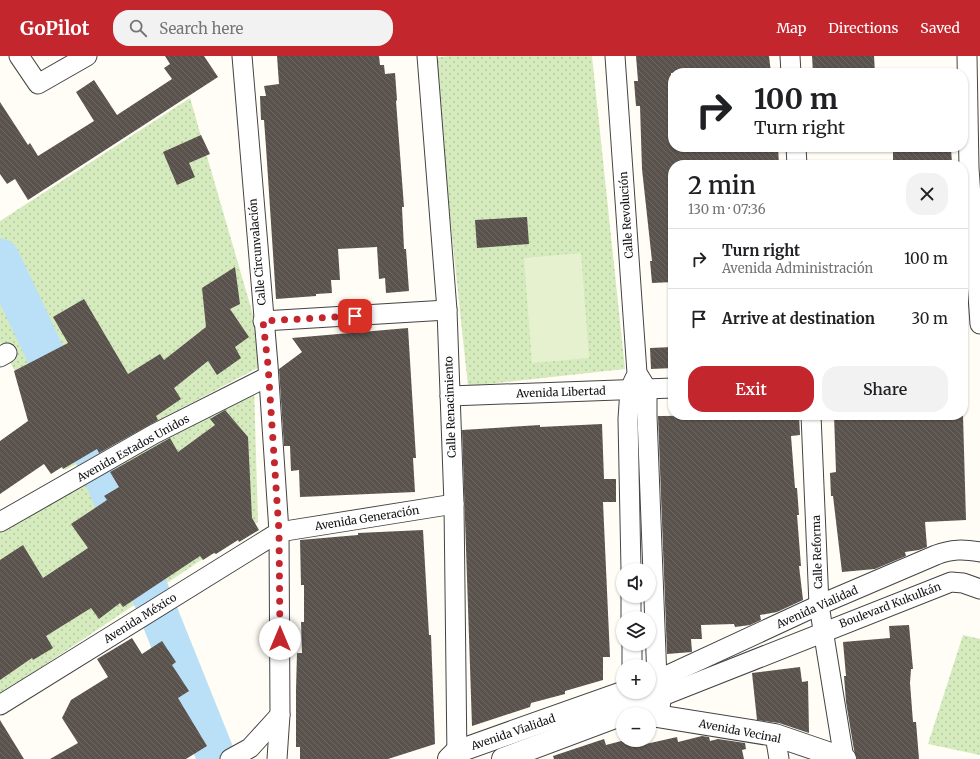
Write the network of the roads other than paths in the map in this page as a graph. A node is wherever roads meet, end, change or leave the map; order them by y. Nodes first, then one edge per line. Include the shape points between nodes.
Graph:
1 (19, 56) edge
2 (87, 56) edge
3 (242, 56) edge
4 (427, 56) edge
5 (615, 56) edge
6 (790, 56) edge
7 (967, 56) edge
8 (791, 68) edge
9 (968, 68) edge
10 (968, 70) edge
11 (975, 167) edge
12 (447, 310) junction
13 (263, 321) junction
14 (980, 324) edge
15 (267, 377) junction
16 (638, 384) junction
17 (668, 387) edge
18 (450, 396) junction
19 (811, 420) edge
20 (454, 504) junction
21 (0, 522) edge
22 (279, 532) junction
23 (980, 552) edge
24 (631, 563) edge
25 (980, 589) edge
26 (819, 605) junction
27 (824, 631) junction
28 (646, 659) edge
29 (656, 690) edge
30 (656, 691) edge
31 (656, 698) edge
32 (627, 699) edge
33 (637, 699) edge
34 (0, 705) edge
35 (280, 715) junction
36 (775, 736) junction
37 (454, 757) edge
38 (230, 759) edge
39 (276, 759) edge
40 (503, 759) edge
41 (779, 759) edge
42 (844, 759) edge

1 - 2 street via 38,84
3 - 13 street, Calle Circunvalación
4 - 12 street, Calle Renacimiento
5 - 16 street, Calle Revolución
6 - 8 street
7 - 9 street
10 - 11 street
11 - 14 street
12 - 13 street
12 - 18 street, Calle Renacimiento
13 - 15 street, Calle Circunvalación
15 - 21 street, Avenida Estados Unidos via 154,434
15 - 22 street, Calle Circunvalación
16 - 17 street, Avenida Libertad
16 - 18 street, Avenida Libertad
16 - 24 street, Calle Revolución via 628,419
16 - 28 street, Calle Revolución via 647,415
18 - 20 street, Calle Renacimiento
19 - 26 street, Calle Reforma
20 - 22 street, Avenida Generación
20 - 37 street, Calle Renacimiento
22 - 34 street, Avenida México
22 - 35 street, Calle Circunvalación
23 - 26 street, Avenida Vialidad via 951,550
25 - 27 street, Boulevard Kukulkán via 951,582
26 - 27 street, Calle Reforma
26 - 29 street, Avenida Vialidad
27 - 30 street, Avenida Vialidad
27 - 42 street, Calle Reforma
31 - 36 street, Avenida Vecinal
32 - 37 street, Avenida Vialidad via 585,708
33 - 40 street, Avenida Vialidad
35 - 38 street via 250,748
35 - 39 street, Calle Circunvalación
36 - 41 street
36 - 42 street, Avenida Vecinal

